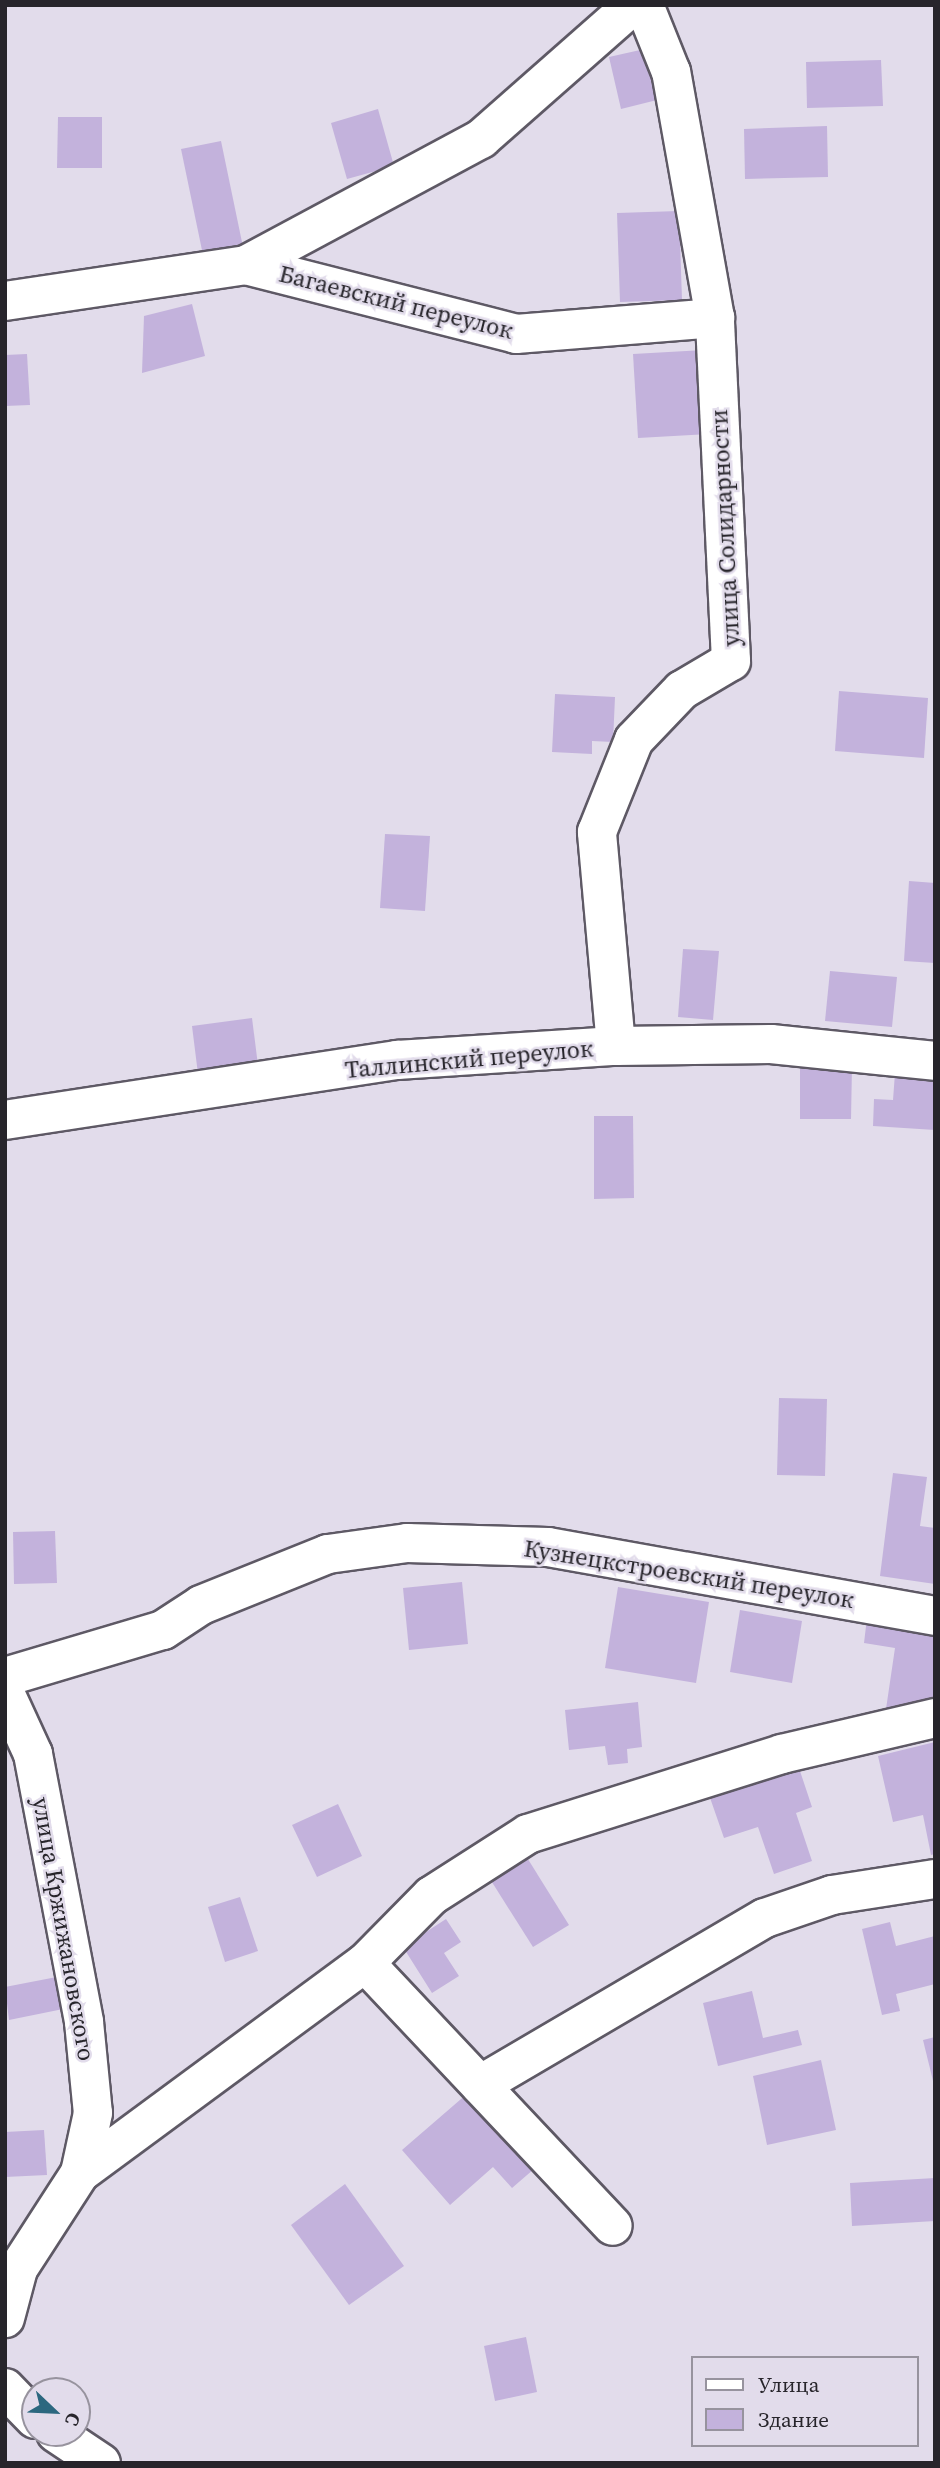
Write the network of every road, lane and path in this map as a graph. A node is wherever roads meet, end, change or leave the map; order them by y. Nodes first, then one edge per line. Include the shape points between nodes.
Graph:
1 (632, 5) edge
2 (644, 5) edge
3 (246, 265) junction
4 (5, 300) edge
5 (715, 318) junction
6 (616, 1046) junction
7 (935, 1061) edge
8 (5, 1120) edge
9 (935, 1616) edge
10 (5, 1676) edge
11 (5, 1693) edge
12 (935, 1718) edge
13 (935, 1879) edge
14 (365, 1963) junction
15 (480, 2085) junction
16 (80, 2173) junction
17 (613, 2226) dead end
18 (5, 2318) edge
19 (5, 2388) edge
20 (21, 2405) edge
21 (76, 2447) edge
22 (101, 2463) edge

1 - 3 street, Багаевский переулок via 481,139
2 - 5 street, улица Солидарности via 671,72
3 - 4 street, Багаевский переулок
3 - 5 street, Багаевский переулок via 516,334
5 - 6 street, улица Солидарности via 731,661 682,690 634,740 597,832
6 - 7 street, Таллинский переулок via 771,1044
6 - 8 street, Таллинский переулок via 397,1060
9 - 10 street, Кузнецкстроевский переулок via 548,1547 407,1543 328,1554 201,1605 163,1630
11 - 16 street, улица Кржижановского via 33,1754 84,2022 93,2113
12 - 14 street via 782,1754 528,1834 431,1896
13 - 15 street via 832,1895 765,1917
14 - 15 street
14 - 16 street
15 - 17 street
16 - 18 street, улица Кржижановского via 18,2269
19 - 20 street
21 - 22 street

